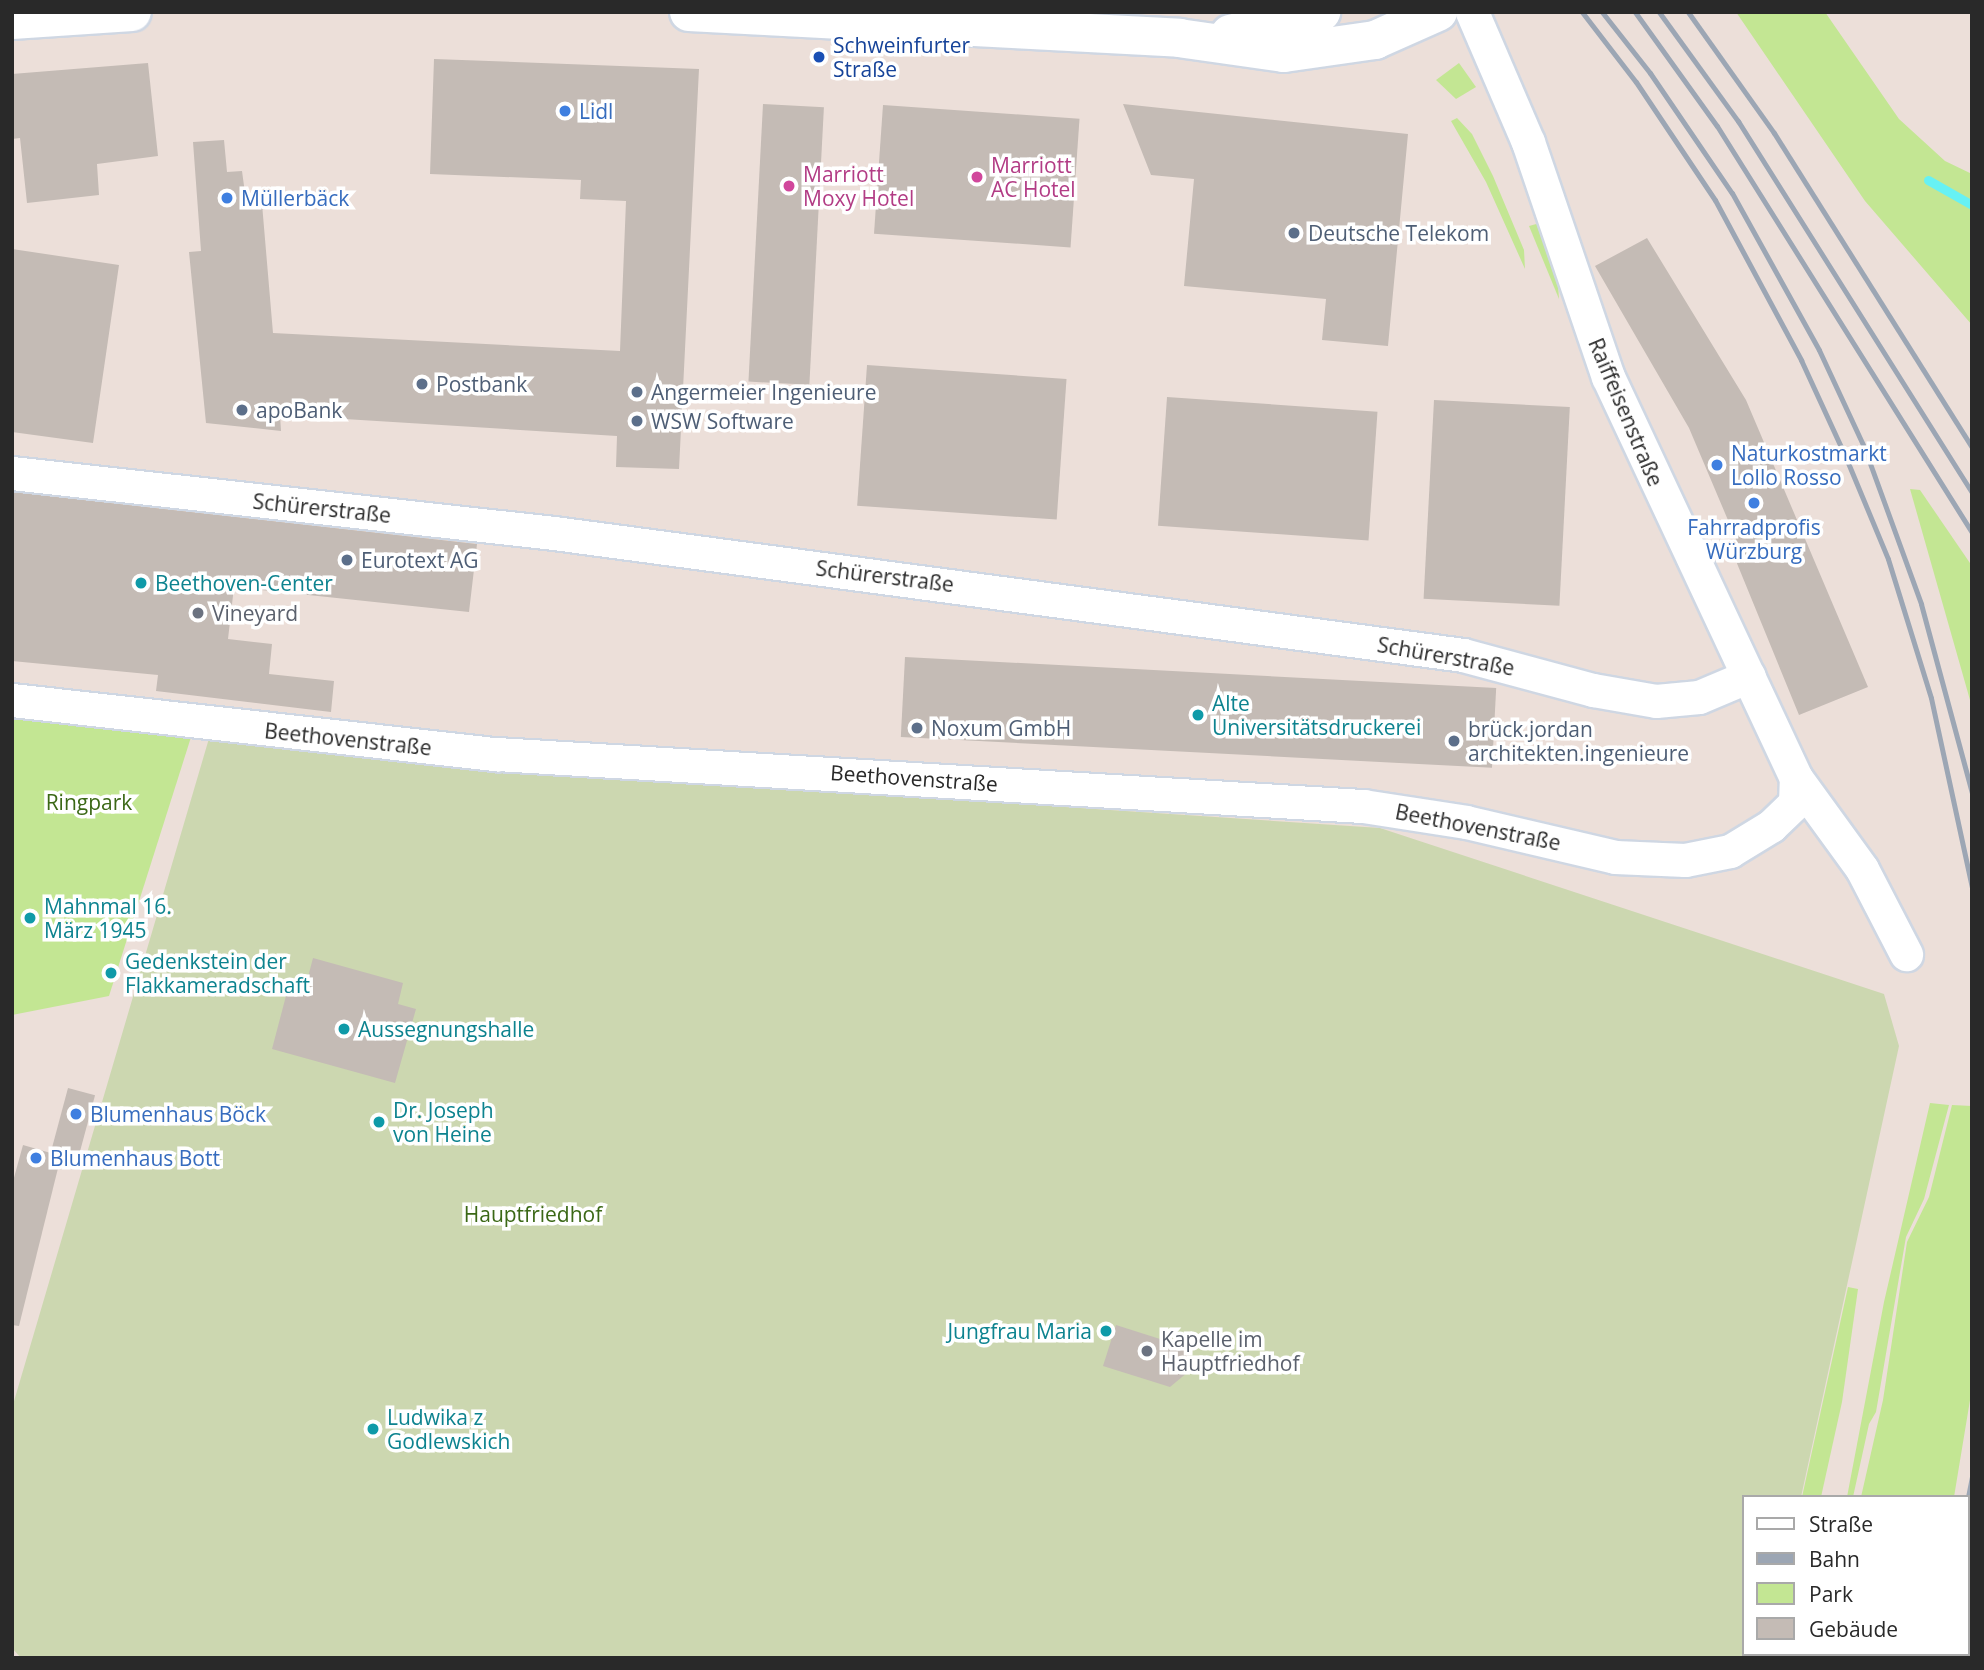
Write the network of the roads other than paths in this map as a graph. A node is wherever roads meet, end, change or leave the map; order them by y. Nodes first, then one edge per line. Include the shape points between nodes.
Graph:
1 (132, 12) edge
2 (689, 12) edge
3 (1321, 12) edge
4 (1438, 12) edge
5 (1472, 12) edge
6 (12, 20) edge
7 (1179, 38) junction
8 (12, 473) edge
9 (1749, 676) junction
10 (12, 701) edge
11 (1796, 790) junction
12 (1906, 954) dead end

1 - 6 main road
2 - 7 main road
3 - 7 main road via 1251,32
4 - 7 main road via 1375,40 1333,49 1284,53
5 - 9 street, Raiffeisenstraße via 1528,142 1602,362
8 - 9 street, Schürerstraße via 554,533 1435,651 1656,701 1699,697
9 - 11 street, Raiffeisenstraße
10 - 11 street, Beethovenstraße via 497,754 1363,806 1466,822 1615,857 1685,860 1730,851 1771,826
11 - 12 street, Raiffeisenstraße via 1862,869

